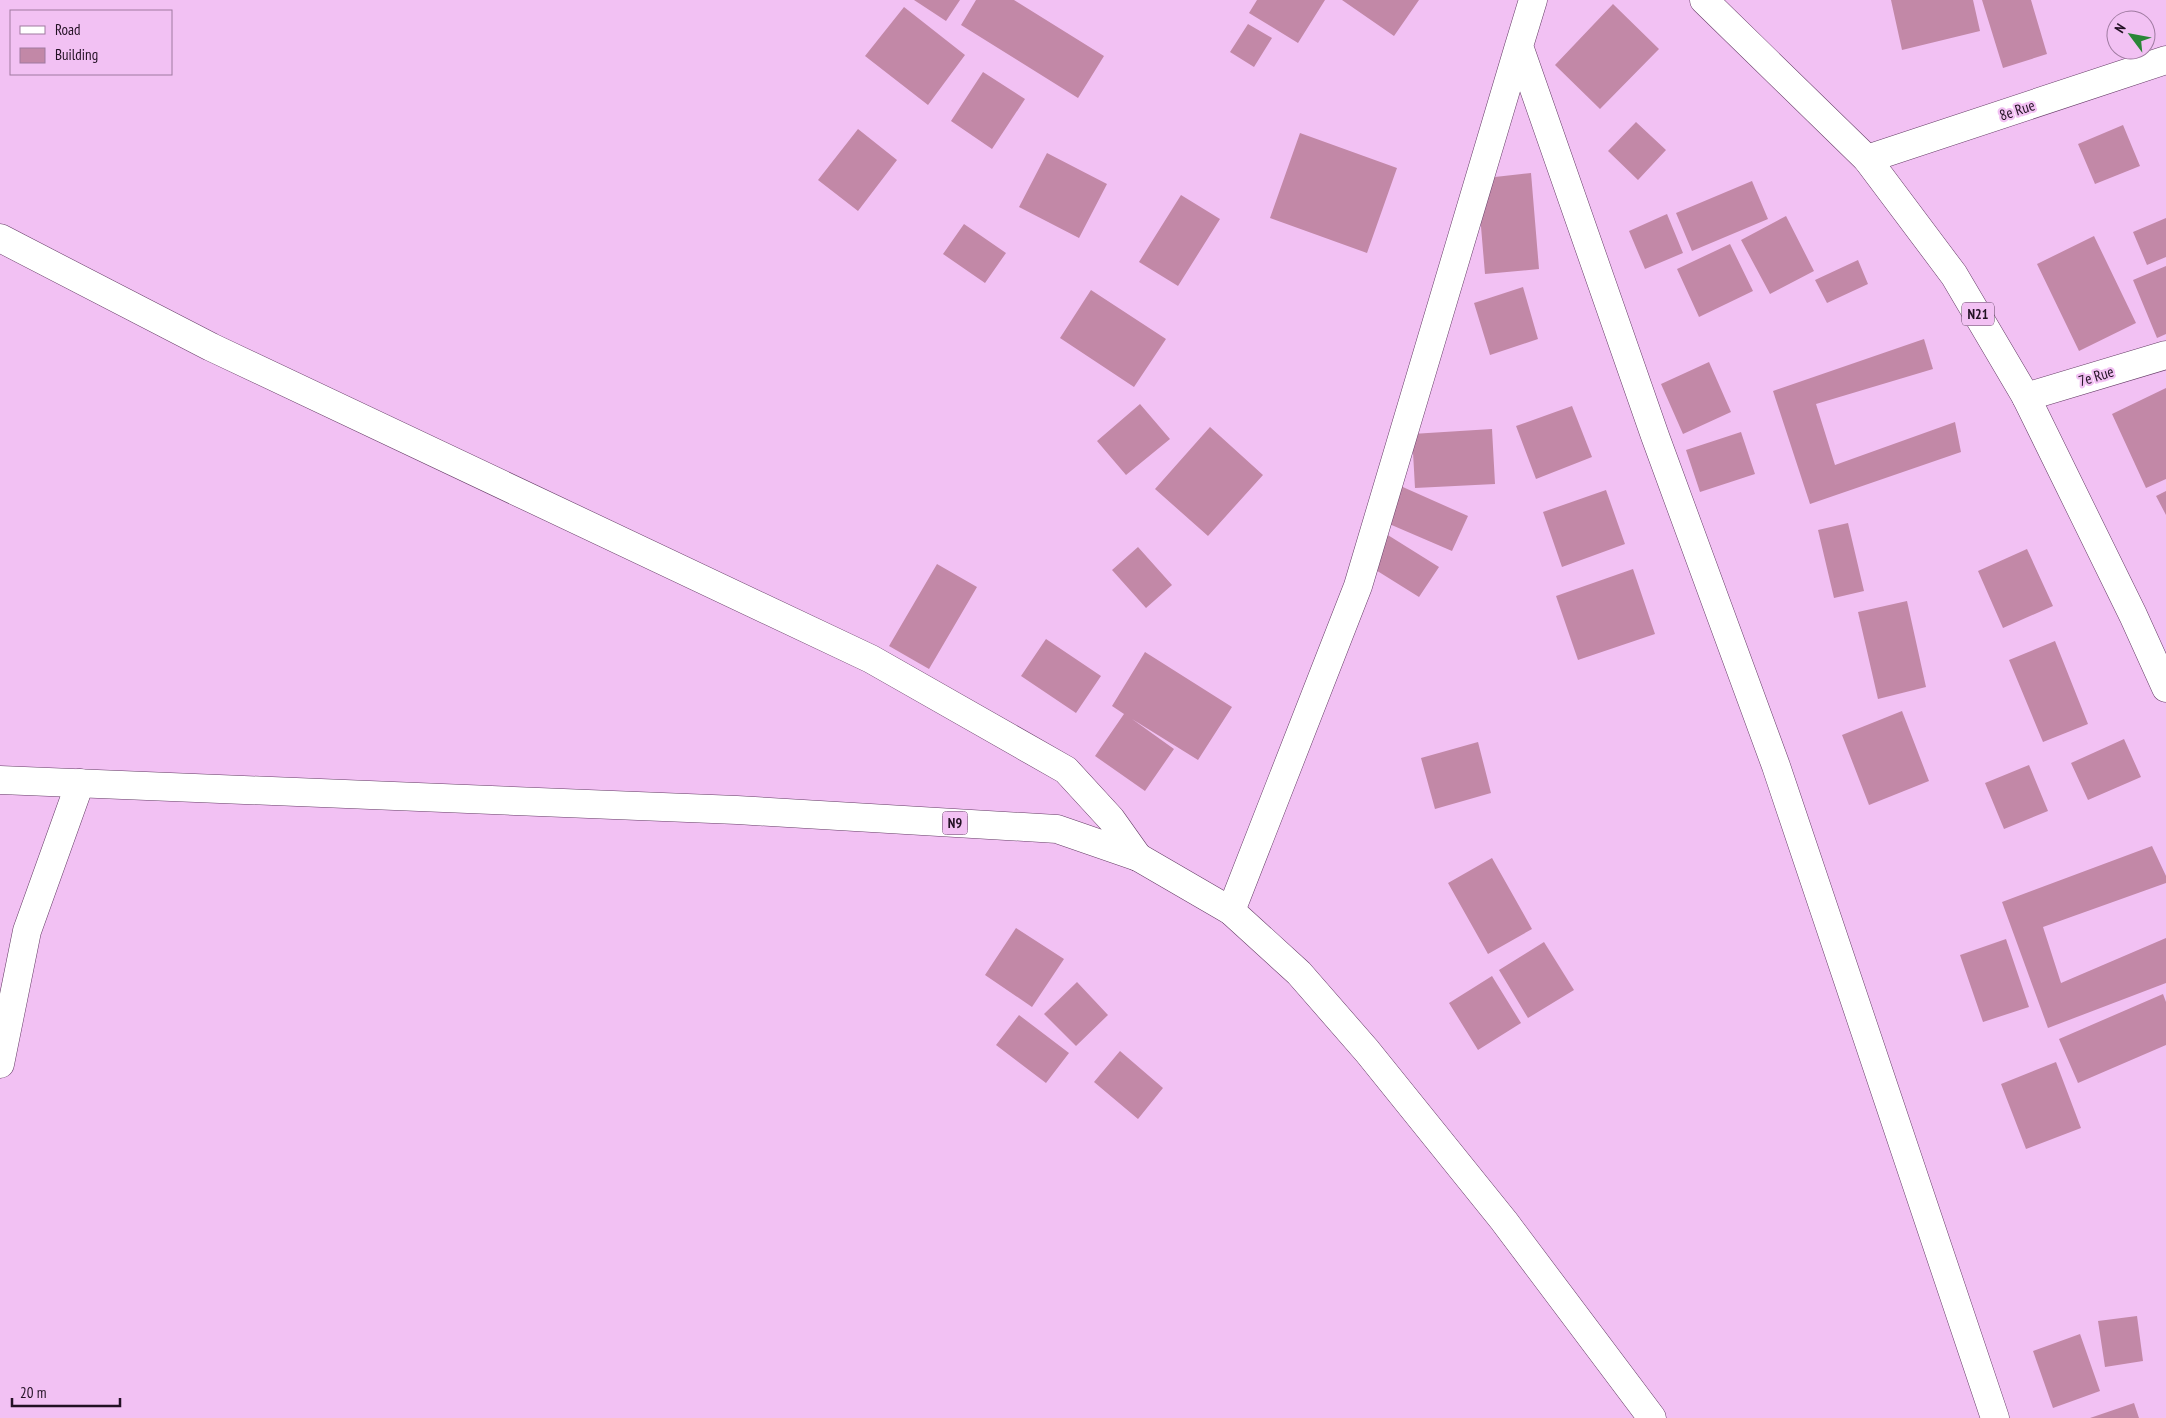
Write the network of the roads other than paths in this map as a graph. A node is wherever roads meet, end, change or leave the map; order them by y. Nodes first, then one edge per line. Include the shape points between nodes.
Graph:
1 (1533, 0) edge
2 (1704, 0) edge
3 (1518, 46) junction
4 (2166, 60) edge
5 (1867, 159) junction
6 (0, 238) edge
7 (2166, 355) edge
8 (2026, 397) junction
9 (2166, 688) edge
10 (0, 780) edge
11 (80, 783) junction
12 (1138, 857) junction
13 (1230, 911) junction
14 (0, 1064) edge
15 (1652, 1418) edge
16 (1995, 1418) edge

1 - 3 main road
2 - 5 main road, N21
3 - 13 main road via 1358,586
3 - 16 main road via 1655,436 1776,766
4 - 5 main road, 8e Rue
5 - 8 main road, N21 via 1954,275
6 - 12 main road via 211,347 871,659 1066,770 1111,819
7 - 8 main road, 7e Rue
8 - 9 main road, N21
10 - 11 main road, N9
11 - 12 main road, N9 via 737,810 1057,829
11 - 14 main road via 27,930
12 - 13 main road, N9
13 - 15 main road, N9 via 1299,973 1367,1051 1504,1221

